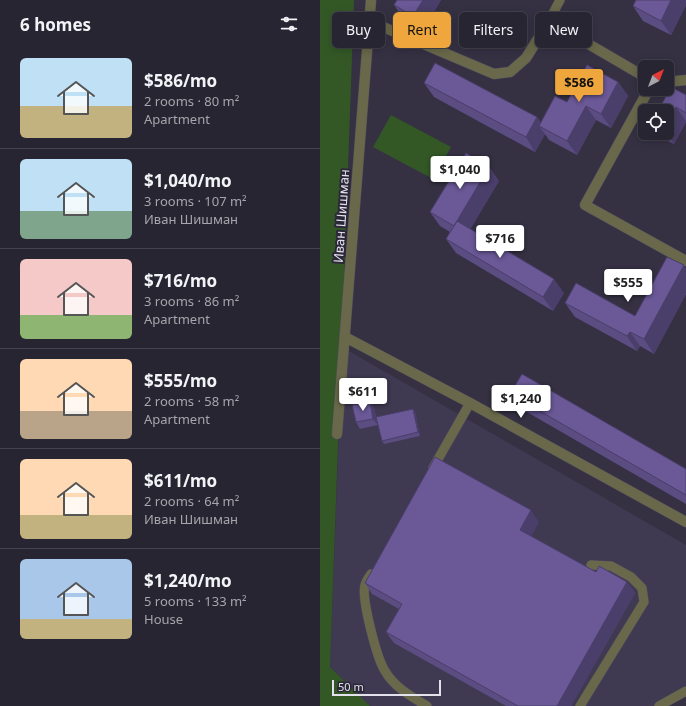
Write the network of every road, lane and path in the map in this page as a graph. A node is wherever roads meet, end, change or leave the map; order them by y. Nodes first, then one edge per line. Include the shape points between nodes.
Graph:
1 (371, 0) edge
2 (560, 0) edge
3 (370, 12) edge
4 (554, 12) edge
5 (385, 28) edge
6 (535, 44) edge
7 (592, 46) edge
8 (367, 48) edge
9 (638, 73) edge
10 (686, 80) edge
11 (674, 81) edge
12 (644, 96) edge
13 (686, 261) edge
14 (345, 337) junction
15 (470, 403) junction
16 (336, 434) dead end
17 (427, 477) edge
18 (686, 522) edge
19 (376, 565) edge
20 (591, 565) dead end
21 (686, 691) edge
22 (428, 706) edge
23 (580, 706) edge
24 (659, 706) edge

1 - 3 street, Иван Шишман
2 - 4 lane
5 - 6 street via 494,74 510,72 526,58
7 - 9 street
8 - 14 street, Иван Шишман
10 - 11 street
12 - 13 street via 585,205
14 - 15 street
14 - 16 street, Иван Шишман
15 - 17 lane
15 - 18 street
19 - 22 lane via 365,586 365,603 384,671 395,684
20 - 23 lane via 611,566 631,577 642,588 644,602
21 - 24 lane

